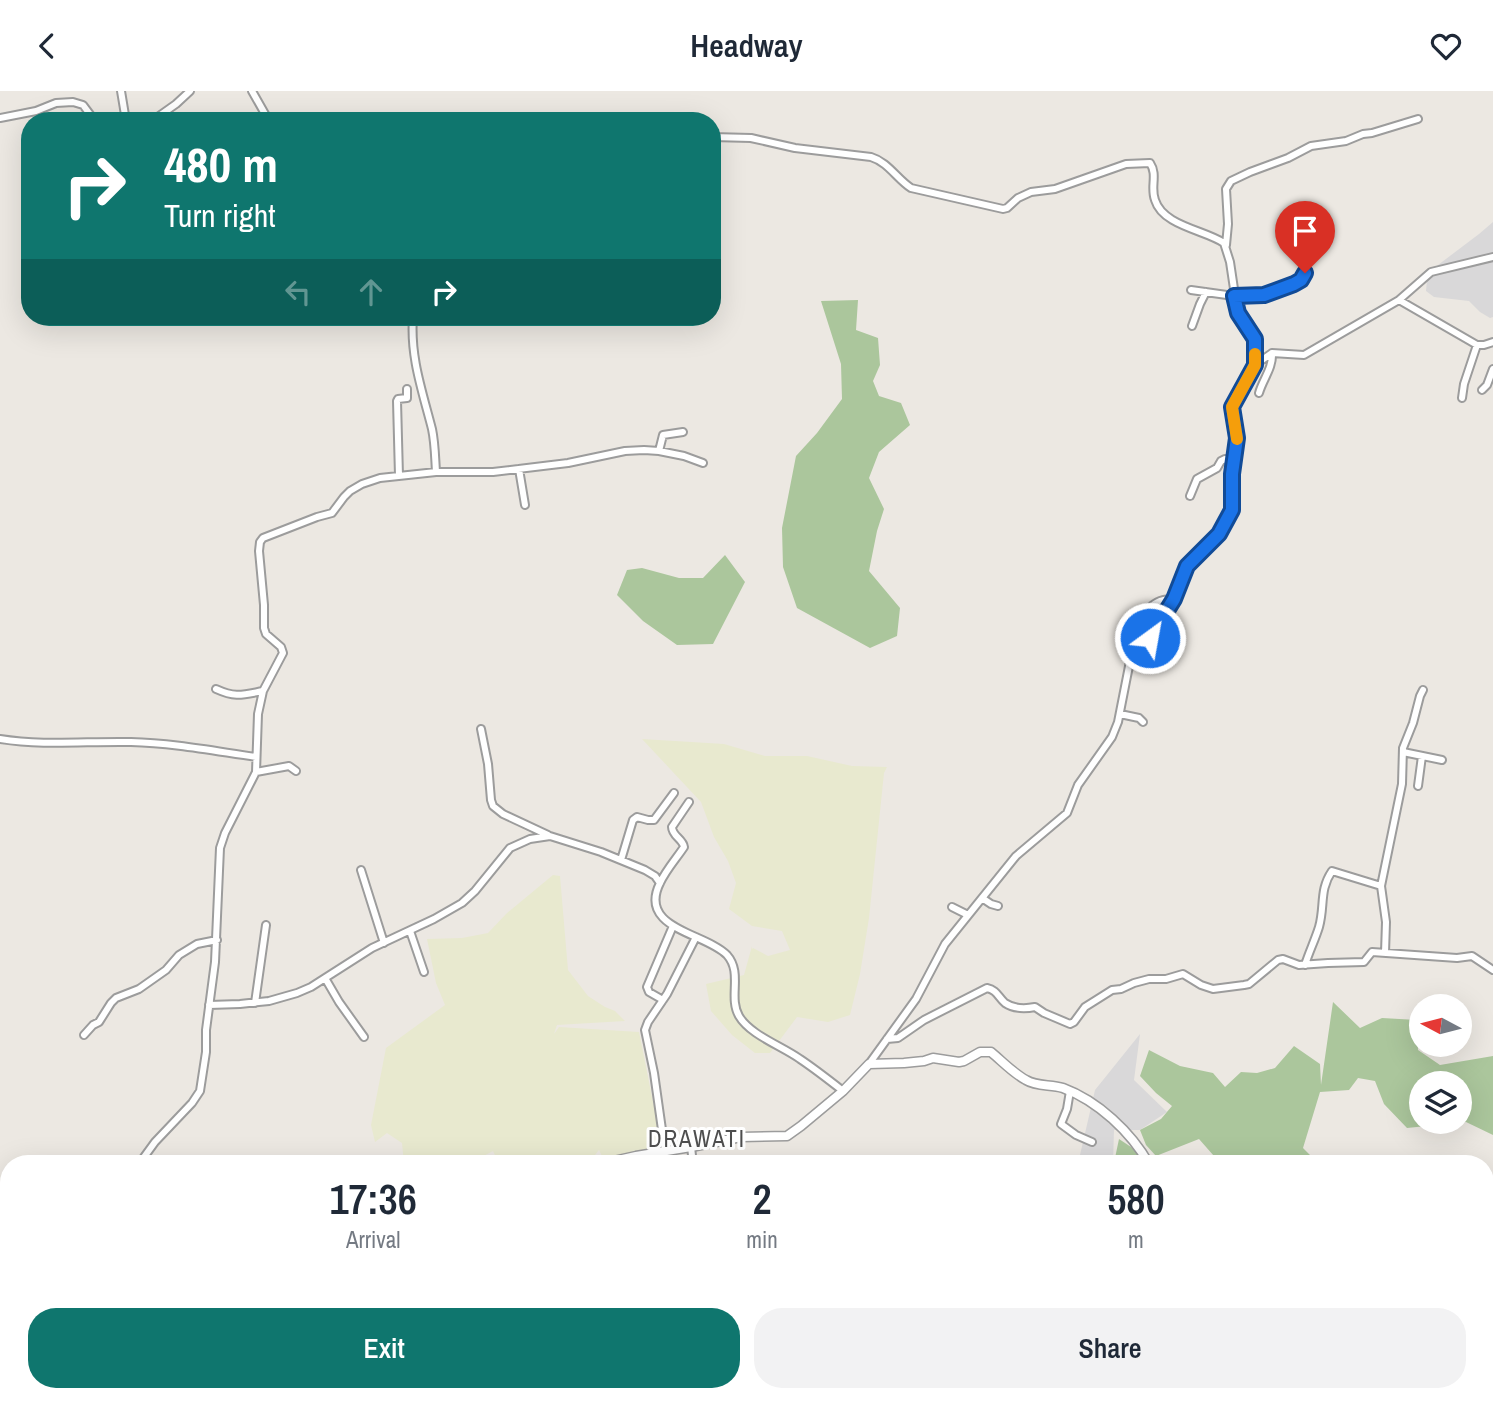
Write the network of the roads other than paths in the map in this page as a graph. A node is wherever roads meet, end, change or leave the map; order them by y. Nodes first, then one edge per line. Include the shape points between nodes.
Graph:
1 (121, 91) edge
2 (190, 91) edge
3 (252, 91) edge
4 (27, 112) edge
5 (89, 112) edge
6 (124, 112) edge
7 (165, 112) edge
8 (264, 112) edge
9 (21, 113) edge
10 (0, 118) edge
11 (1418, 120) dead end
12 (721, 137) edge
13 (1292, 235) dead end
14 (1226, 247) junction
15 (1493, 257) edge
16 (1191, 290) dead end
17 (1206, 292) junction
18 (1234, 296) junction
19 (1399, 300) junction
20 (412, 326) edge
21 (1192, 326) dead end
22 (1493, 342) edge
23 (1477, 345) junction
24 (1272, 353) junction
25 (1255, 365) junction
26 (1493, 369) edge
27 (407, 389) dead end
28 (1482, 390) dead end
29 (1259, 393) dead end
30 (1462, 398) dead end
31 (683, 432) dead end
32 (659, 451) junction
33 (1234, 461) junction
34 (704, 463) dead end
35 (519, 469) junction
36 (436, 472) junction
37 (399, 476) junction
38 (1190, 496) dead end
39 (525, 505) dead end
40 (1174, 599) junction
41 (1134, 621) dead end
42 (216, 689) dead end
43 (1423, 690) dead end
44 (263, 691) junction
45 (1120, 714) junction
46 (1143, 722) dead end
47 (481, 729) dead end
48 (0, 739) edge
49 (1403, 752) junction
50 (1422, 756) junction
51 (256, 757) junction
52 (1443, 760) dead end
53 (296, 771) dead end
54 (256, 772) junction
55 (1418, 786) dead end
56 (674, 793) dead end
57 (689, 802) dead end
58 (550, 836) junction
59 (621, 860) junction
60 (361, 870) dead end
61 (660, 883) junction
62 (1381, 885) junction
63 (982, 898) junction
64 (998, 906) dead end
65 (953, 907) dead end
66 (968, 915) junction
67 (267, 925) dead end
68 (673, 926) junction
69 (410, 931) junction
70 (696, 937) junction
71 (217, 940) junction
72 (384, 943) junction
73 (1385, 953) junction
74 (1305, 965) junction
75 (1493, 970) edge
76 (424, 972) dead end
77 (324, 978) junction
78 (663, 1000) junction
79 (255, 1003) junction
80 (209, 1005) junction
81 (84, 1035) dead end
82 (364, 1037) dead end
83 (887, 1039) junction
84 (869, 1064) junction
85 (843, 1091) junction
86 (1070, 1091) junction
87 (1092, 1142) dead end
88 (691, 1147) junction
89 (664, 1151) junction
90 (146, 1155) edge
91 (644, 1155) edge
92 (692, 1155) edge
93 (1143, 1155) edge

1 - 6 street
2 - 7 street
3 - 8 street
4 - 5 street via 73,102
9 - 10 street
11 - 14 street via 1311,146 1231,181 1226,189
12 - 14 street via 874,157 911,188 1003,209 1031,193 1060,188 1126,164 1148,162 1154,169 1154,197 1161,210
13 - 18 street via 1303,255 1303,278 1264,295
14 - 18 street
15 - 19 street via 1431,272
16 - 17 street
17 - 18 street
17 - 21 street
18 - 25 street via 1238,313 1255,339
19 - 23 street
19 - 24 street via 1304,355
20 - 36 street
22 - 23 street
23 - 30 street
24 - 25 street
24 - 29 street
25 - 33 street via 1232,407 1237,438
26 - 28 street
27 - 37 street via 407,397 397,401
31 - 32 street via 663,435
32 - 34 street
32 - 35 street via 625,451
33 - 38 street via 1225,459 1199,477
33 - 40 street via 1232,510 1219,534 1187,566
35 - 36 street
35 - 39 street
36 - 37 street
37 - 44 street via 362,484 344,497 334,512 260,542 264,628 282,652
40 - 41 street via 1156,602
40 - 45 street via 1150,638 1131,656
42 - 44 street via 236,695
43 - 49 street
44 - 51 street
45 - 46 street
45 - 63 street via 1112,737 1079,785 1067,813 1016,856
47 - 58 street via 494,807
48 - 51 street via 175,744
49 - 50 street
49 - 62 street via 1402,784
50 - 52 street
50 - 55 street
51 - 54 street
53 - 54 street via 289,766
54 - 71 street via 220,848
56 - 59 street via 654,820 633,820
57 - 61 street via 671,828 684,847
58 - 59 street
58 - 69 street via 510,848 468,898
59 - 61 street via 645,870
60 - 72 street
61 - 68 street via 657,909
62 - 73 street via 1387,922
62 - 74 street via 1331,872
63 - 64 street
63 - 66 street
65 - 66 street
66 - 83 street
67 - 79 street
68 - 70 street
68 - 78 street via 647,987
69 - 72 street
69 - 76 street
70 - 78 street
70 - 85 street via 731,960 735,1007 744,1023
71 - 80 street
71 - 81 street via 197,944 139,989 116,998
72 - 77 street
73 - 74 street via 1370,953 1364,963
73 - 75 street via 1472,956
74 - 83 street via 1280,959 1248,984 1215,989 1179,974 1135,982 1085,1007 1070,1024 1035,1007 1008,1004 985,988 898,1038
77 - 79 street via 296,993
77 - 82 street
78 - 89 street via 644,1033
79 - 80 street
80 - 90 street via 198,1095
83 - 84 street
84 - 85 street
84 - 86 street via 933,1058 959,1062 987,1051 1024,1080
85 - 88 street via 787,1136 757,1135
86 - 87 street via 1061,1124
86 - 93 street via 1114,1121
88 - 89 street
88 - 92 street
89 - 91 street

